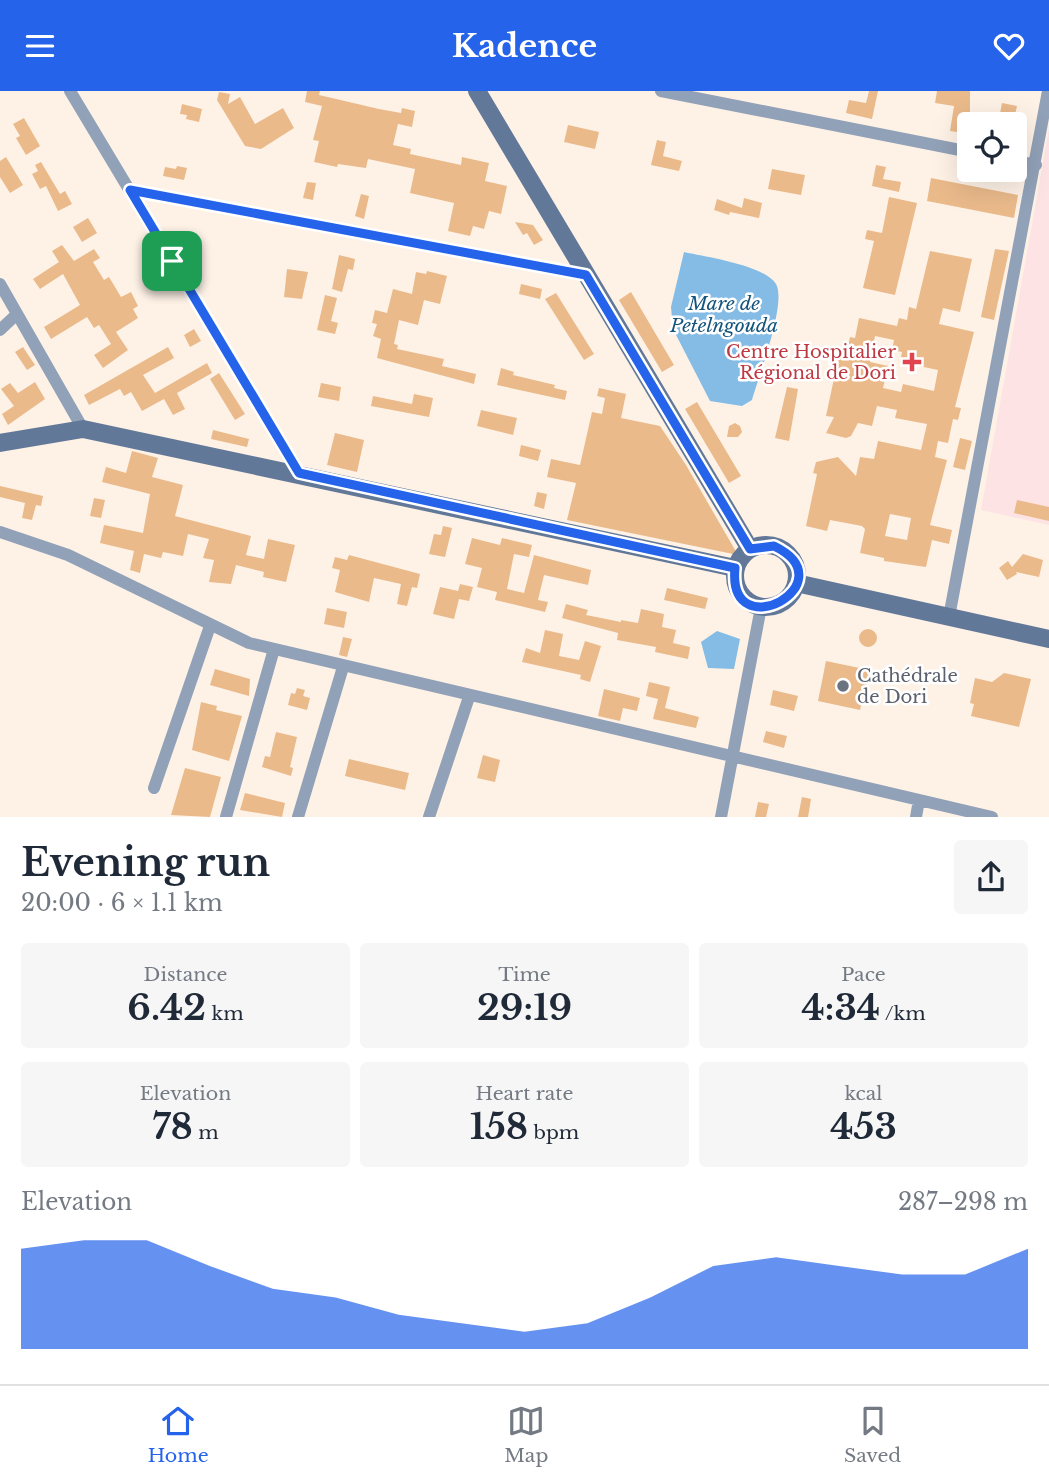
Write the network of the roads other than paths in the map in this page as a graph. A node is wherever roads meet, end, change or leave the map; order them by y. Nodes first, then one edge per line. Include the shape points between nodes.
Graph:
1 (70, 91) edge
2 (477, 91) edge
3 (660, 91) edge
4 (1048, 91) edge
5 (957, 149) edge
6 (1027, 163) edge
7 (1036, 165) junction
8 (130, 190) junction
9 (586, 275) junction
10 (0, 284) edge
11 (17, 314) junction
12 (0, 330) edge
13 (83, 429) junction
14 (0, 443) edge
15 (299, 473) junction
16 (0, 532) edge
17 (750, 549) junction
18 (735, 568) junction
19 (796, 583) junction
20 (761, 607) junction
21 (949, 617) junction
22 (211, 626) junction
23 (1049, 639) edge
24 (274, 649) junction
25 (343, 667) junction
26 (469, 697) junction
27 (734, 759) junction
28 (153, 788) dead end
29 (919, 800) junction
30 (226, 817) edge
31 (298, 817) edge
32 (429, 817) edge
33 (721, 817) edge
34 (916, 817) edge
35 (992, 817) edge

1 - 8 street
2 - 9 main road
3 - 5 street
4 - 7 street
6 - 7 street
7 - 21 street
8 - 9 street
8 - 15 street
9 - 17 main road
10 - 11 street
11 - 12 street
11 - 13 street
13 - 14 main road
13 - 15 main road
15 - 18 main road
16 - 22 street via 68,555
17 - 18 main road
17 - 19 main road via 774,546 784,551 797,571
18 - 20 main road via 734,578 743,597
19 - 20 main road via 779,604
19 - 21 main road
20 - 27 street
21 - 23 main road
22 - 24 street
22 - 28 street
24 - 25 street
24 - 30 street
25 - 26 street
25 - 31 street
26 - 27 street
26 - 32 street
27 - 29 street
27 - 33 street
29 - 34 street
29 - 35 street

